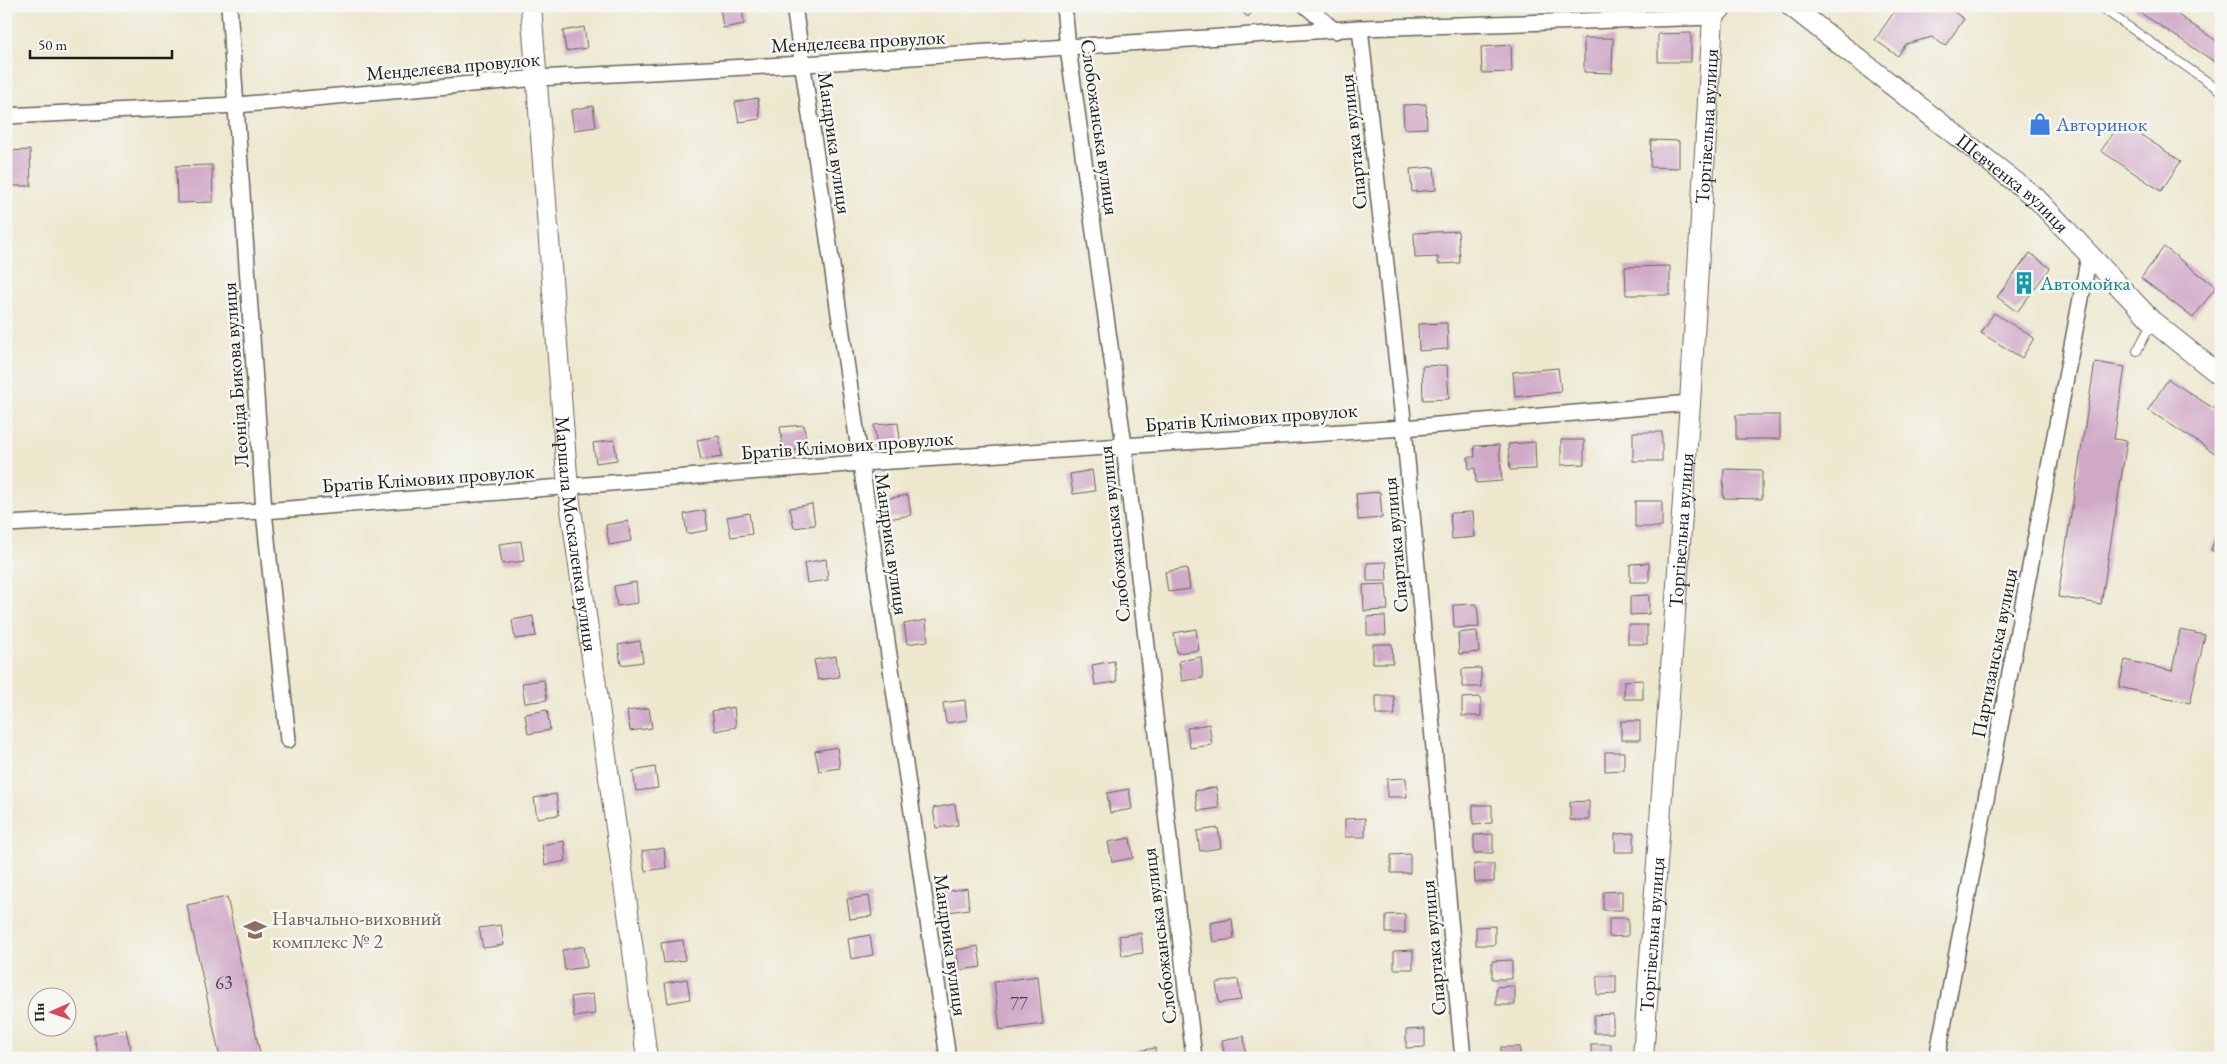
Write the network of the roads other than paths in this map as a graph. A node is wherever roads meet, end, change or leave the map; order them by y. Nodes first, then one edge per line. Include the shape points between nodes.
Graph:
1 (229, 6) edge
2 (532, 6) edge
3 (794, 6) edge
4 (1064, 6) edge
5 (1306, 6) edge
6 (1791, 6) edge
7 (2099, 6) edge
8 (1718, 12) edge
9 (1360, 28) junction
10 (1335, 31) junction
11 (1068, 48) junction
12 (804, 64) junction
13 (538, 78) junction
14 (2221, 91) edge
15 (237, 105) junction
16 (6, 116) edge
17 (2090, 256) junction
18 (2152, 321) junction
19 (2137, 351) dead end
20 (2221, 376) edge
21 (1690, 403) junction
22 (1404, 428) junction
23 (1124, 445) junction
24 (860, 463) junction
25 (568, 488) junction
26 (264, 510) junction
27 (6, 524) edge
28 (288, 740) dead end
29 (647, 1058) edge
30 (948, 1058) edge
31 (1194, 1058) edge
32 (1463, 1058) edge
33 (1642, 1058) edge
34 (1937, 1058) edge

1 - 15 street, Леоніда Бикова вулиця
2 - 13 street, Маршала Москаленка вулиця
3 - 12 street, Мандрика вулиця
4 - 11 street, Слобожанська вулиця
5 - 10 street
6 - 17 street, Шевченка вулиця via 2036,198
7 - 14 lane
8 - 9 street, Менделєєва провулок
8 - 21 street, Торгівельна вулиця
9 - 10 street, Менделєєва провулок
9 - 22 street, Спартака вулиця
10 - 11 street, Менделєєва провулок
11 - 12 street, Менделєєва провулок
11 - 23 street, Слобожанська вулиця
12 - 13 street, Менделєєва провулок
12 - 24 street, Мандрика вулиця
13 - 15 street, Менделєєва провулок
13 - 25 street, Маршала Москаленка вулиця
15 - 16 street, Менделєєва провулок
15 - 26 street, Леоніда Бикова вулиця
17 - 18 street, Шевченка вулиця
17 - 34 street, Партизанська вулиця
18 - 19 lane
18 - 20 street, Шевченка вулиця
21 - 22 street, Братів Клімових провулок
21 - 33 street, Торгівельна вулиця
22 - 23 street, Братів Клімових провулок
22 - 32 street, Спартака вулиця
23 - 24 street, Братів Клімових провулок
23 - 31 street, Слобожанська вулиця
24 - 25 street, Братів Клімових провулок
24 - 30 street, Мандрика вулиця
25 - 26 street, Братів Клімових провулок
25 - 29 street, Маршала Москаленка вулиця
26 - 27 street, Братів Клімових провулок
26 - 28 street, Леоніда Бикова вулиця

